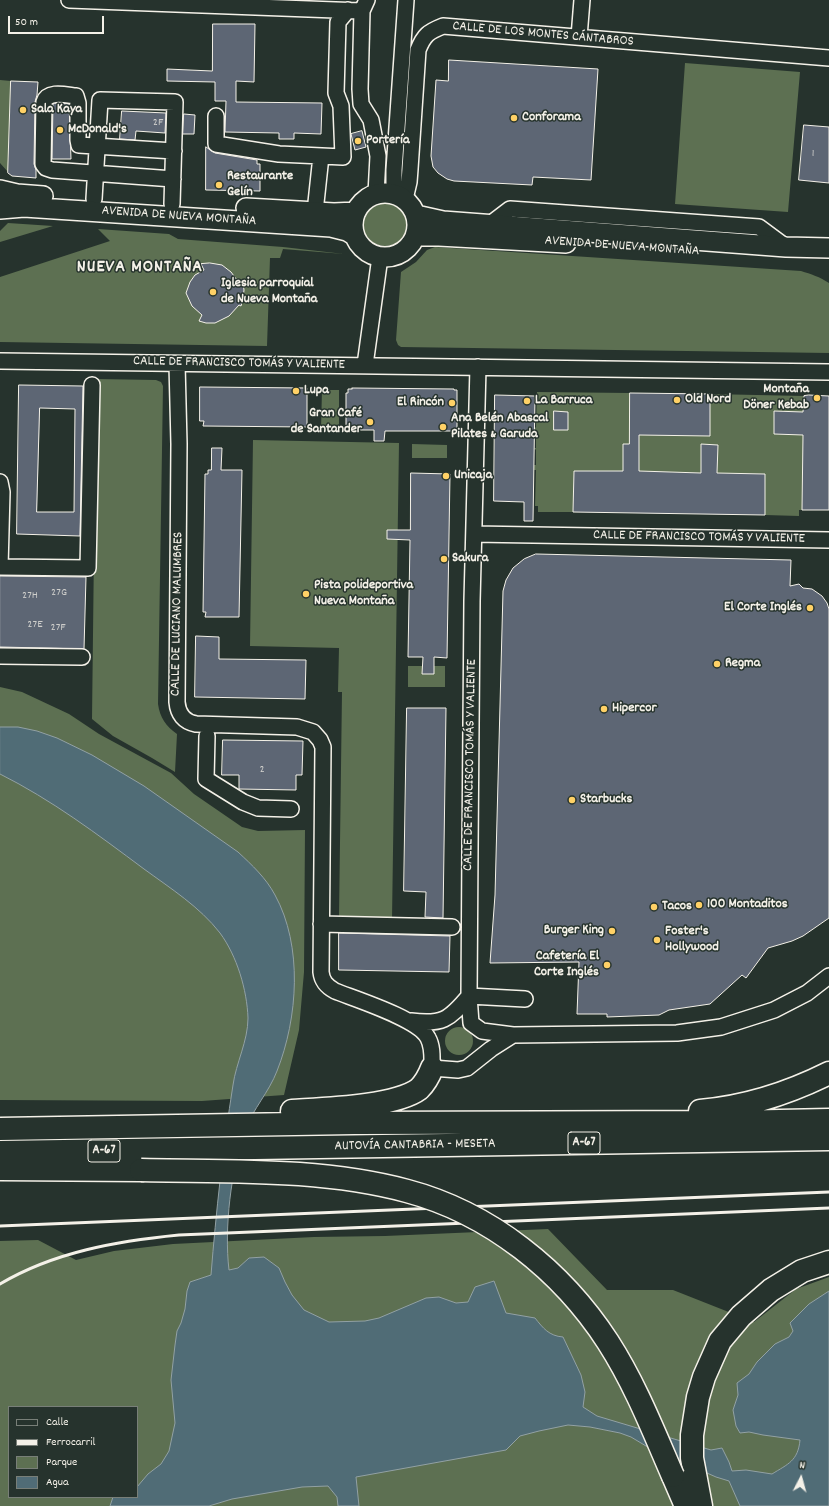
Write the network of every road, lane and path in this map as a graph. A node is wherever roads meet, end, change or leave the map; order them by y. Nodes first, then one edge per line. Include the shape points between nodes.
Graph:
1 (69, 0) edge
2 (406, 0) edge
3 (582, 0) edge
4 (359, 7) edge
5 (579, 37) junction
6 (829, 58) edge
7 (216, 116) dead end
8 (97, 147) junction
9 (174, 151) junction
10 (321, 156) junction
11 (96, 173) junction
12 (173, 179) junction
13 (0, 190) edge
14 (376, 194) junction
15 (400, 196) junction
16 (94, 199) junction
17 (172, 204) junction
18 (0, 209) edge
19 (315, 212) junction
20 (356, 212) junction
21 (416, 215) junction
22 (355, 236) junction
23 (416, 236) junction
24 (829, 248) edge
25 (380, 257) junction
26 (829, 261) edge
27 (0, 361) edge
28 (178, 364) junction
29 (365, 365) junction
30 (478, 367) junction
31 (829, 372) edge
32 (92, 385) dead end
33 (0, 482) edge
34 (474, 534) junction
35 (829, 540) edge
36 (0, 567) edge
37 (0, 656) edge
38 (82, 657) dead end
39 (207, 736) dead end
40 (291, 809) dead end
41 (321, 924) junction
42 (452, 927) dead end
43 (829, 976) edge
44 (469, 996) junction
45 (525, 998) dead end
46 (408, 1020) junction
47 (513, 1035) junction
48 (432, 1068) junction
49 (829, 1073) edge
50 (262, 1119) junction
51 (829, 1120) edge
52 (458, 1122) junction
53 (0, 1128) edge
54 (829, 1139) edge
55 (0, 1152) edge
56 (0, 1169) edge
57 (829, 1262) edge
58 (686, 1506) edge
59 (701, 1506) edge

1 - 4 street
2 - 15 street via 394,170
3 - 5 street
4 - 10 street via 338,22 336,93 341,106 343,158
4 - 14 street via 361,104 371,120 378,156
5 - 6 street, CALLE DE LOS MONTES CÁNTABROS
5 - 15 street, CALLE DE LOS MONTES CÁNTABROS via 443,26 432,31 423,39 418,50 410,176
7 - 10 street via 216,144 279,154
8 - 9 street
8 - 9 street via 100,100 175,102
8 - 11 street
8 - 11 street via 79,145 76,96 50,94 45,98 43,164 52,170
9 - 12 street
10 - 19 street
11 - 12 street
11 - 16 street
12 - 17 street
13 - 16 main road, AVENIDA DE NUEVA MONTAÑA via 24,195
14 - 15 main road
14 - 20 main road via 367,198
15 - 21 main road
16 - 17 main road, AVENIDA DE NUEVA MONTAÑA
17 - 19 main road, AVENIDA DE NUEVA MONTAÑA
18 - 22 main road, AVENIDA DE NUEVA MONTAÑA via 24,207 331,227
19 - 20 main road, AVENIDA DE NUEVA MONTAÑA
20 - 22 main road
21 - 23 main road
21 - 24 main road, AVENIDA DE NUEVA MONTAÑA via 443,221 489,225
22 - 25 main road via 364,249
23 - 25 main road via 406,249 397,254
23 - 26 main road, AVENIDA DE NUEVA MONTAÑA
25 - 29 street
27 - 28 street, CALLE DE FRANCISCO TOMÁS Y VALIENTE
28 - 29 street, CALLE DE FRANCISCO TOMÁS Y VALIENTE
28 - 41 street, CALLE DE LUCIANO MALUMBRES via 178,710 182,717 191,723 297,727 313,732 320,740 323,747
29 - 30 street, CALLE DE FRANCISCO TOMÁS Y VALIENTE
30 - 31 street, CALLE DE FRANCISCO TOMÁS Y VALIENTE
30 - 34 street, CALLE DE FRANCISCO TOMÁS Y VALIENTE
32 - 36 street via 88,568
33 - 36 street
34 - 35 street, CALLE DE FRANCISCO TOMÁS Y VALIENTE
34 - 44 street, CALLE DE FRANCISCO TOMÁS Y VALIENTE
37 - 38 street
39 - 40 street via 206,779 243,802 258,808
41 - 42 street
41 - 46 street, CALLE DE LUCIANO MALUMBRES via 320,972 325,984 335,991
43 - 47 street via 807,992 774,1010 721,1027 677,1033
44 - 45 street
44 - 46 street, CALLE DE LUCIANO MALUMBRES via 455,1013 442,1020 427,1023
44 - 47 street, CALLE DE FRANCISCO TOMÁS Y VALIENTE via 472,1023 476,1027 482,1031
46 - 48 street, CALLE DE LUCIANO MALUMBRES via 428,1038
47 - 48 street via 467,1068
48 - 50 highway via 419,1088 394,1099
49 - 52 highway via 777,1096 728,1107 638,1115
50 - 52 highway, AUTOVÍA CANTABRIA - MESETA / A-67
50 - 53 highway, A-67
51 - 52 highway, AUTOVÍA CANTABRIA - MESETA / A-67
54 - 55 highway, AUTOVÍA CANTABRIA - MESETA / A-67
56 - 58 highway, bridge via 264,1173 350,1180 387,1186 450,1206 487,1225 520,1248 550,1272 590,1316 615,1353 636,1392
57 - 59 highway via 802,1271 771,1290 741,1316 720,1341 698,1397 692,1435 692,1458

